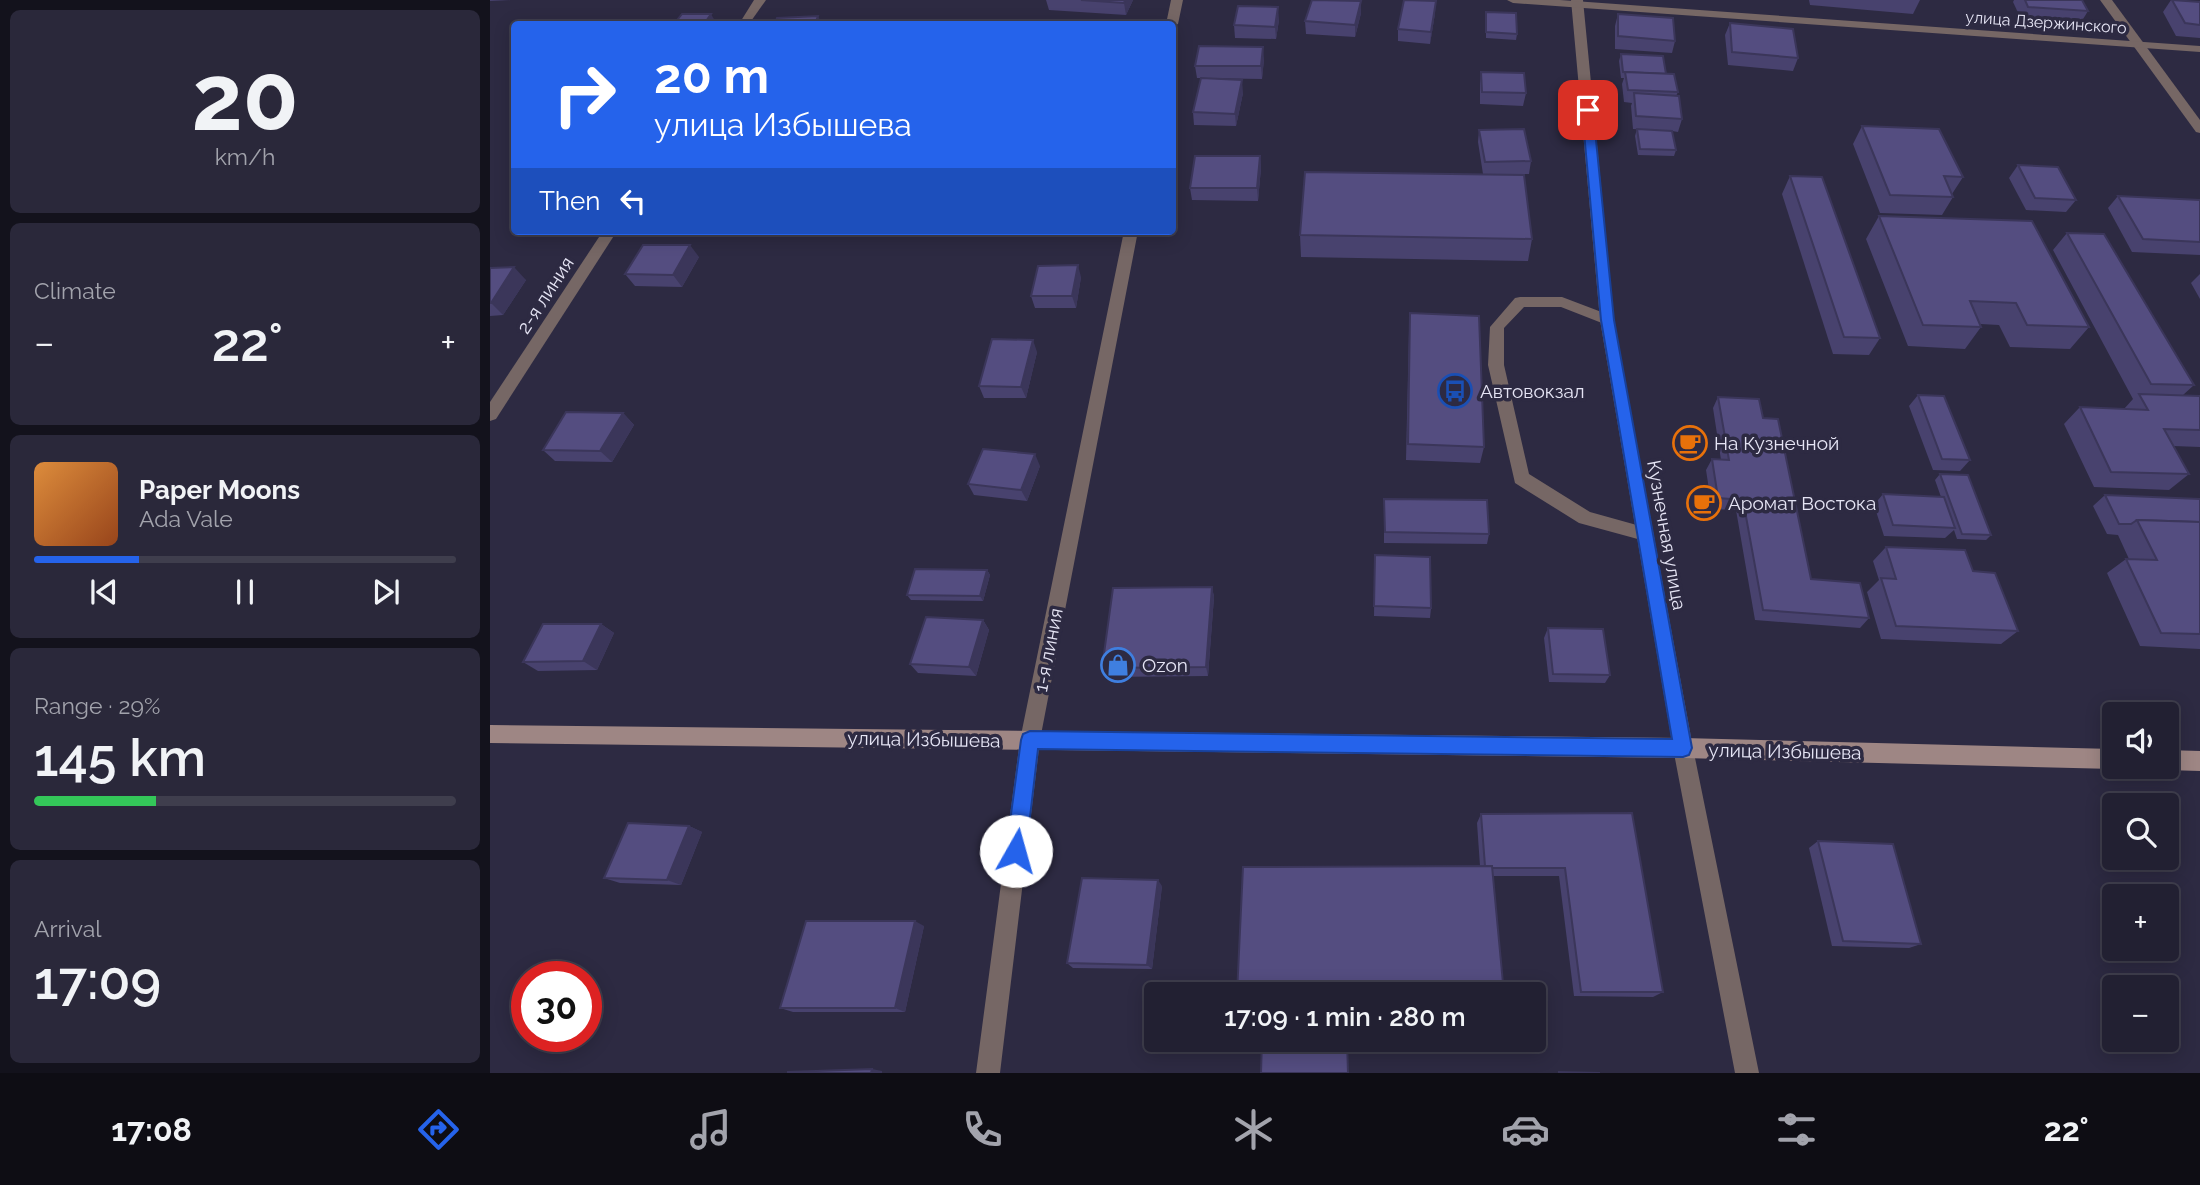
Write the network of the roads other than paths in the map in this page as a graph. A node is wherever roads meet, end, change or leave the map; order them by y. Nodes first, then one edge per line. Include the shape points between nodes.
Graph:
1 (760, 0) edge
2 (1177, 0) edge
3 (1513, 0) edge
4 (2106, 0) edge
5 (1578, 2) edge
6 (746, 21) edge
7 (1173, 21) edge
8 (2137, 45) junction
9 (2200, 49) edge
10 (2200, 129) edge
11 (607, 235) edge
12 (1130, 235) edge
13 (1607, 320) junction
14 (490, 415) edge
15 (1645, 534) junction
16 (490, 734) edge
17 (1030, 740) junction
18 (1683, 748) junction
19 (2102, 758) edge
20 (2179, 760) edge
21 (2200, 761) edge
22 (988, 1073) edge
23 (1747, 1073) edge

1 - 6 street
2 - 7 street
3 - 5 street, улица Дзержинского
4 - 8 street
5 - 8 street, улица Дзержинского
5 - 13 street, Кузнечная улица
8 - 9 street, улица Дзержинского
8 - 10 street
11 - 14 street, 2-я линия
12 - 17 street, 1-я линия
13 - 15 street, Кузнечная улица
13 - 15 street via 1562,302 1520,302 1497,327 1496,365 1521,478 1585,518
15 - 18 street, Кузнечная улица
16 - 17 main road, улица Избышева
17 - 18 main road, улица Избышева
17 - 22 street, 1-я линия
18 - 19 main road, улица Избышева
18 - 23 street, Кузнечная улица
20 - 21 main road

